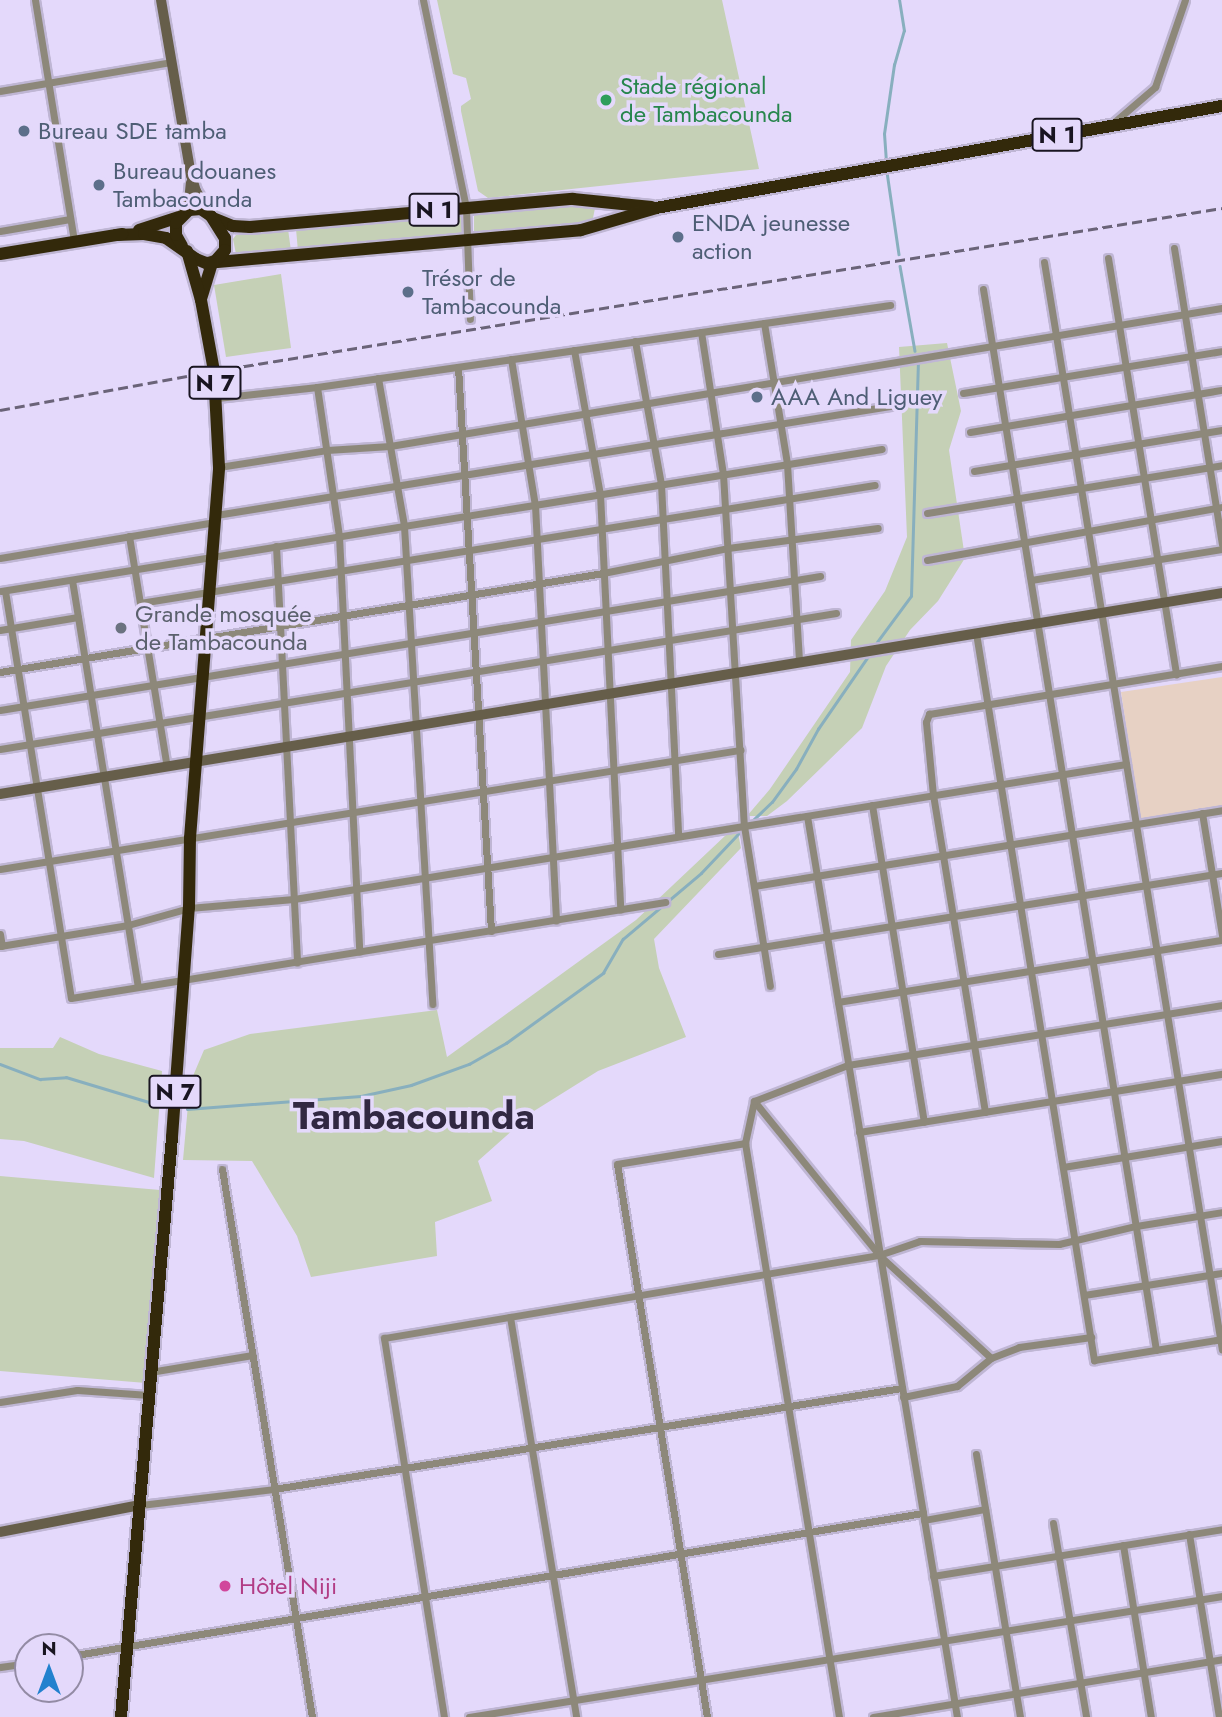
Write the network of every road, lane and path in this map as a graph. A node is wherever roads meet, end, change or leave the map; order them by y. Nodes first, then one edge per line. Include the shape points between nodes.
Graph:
1 (34, 0) edge
2 (161, 0) edge
3 (423, 0) edge
4 (1185, 0) edge
5 (172, 62) junction
6 (48, 83) junction
7 (0, 91) edge
8 (1222, 106) edge
9 (1110, 126) junction
10 (191, 176) junction
11 (466, 207) junction
12 (656, 208) junction
13 (181, 215) junction
14 (212, 217) junction
15 (70, 219) junction
16 (0, 231) edge
17 (116, 236) junction
18 (469, 240) junction
19 (74, 242) junction
20 (1174, 248) dead end
21 (186, 251) junction
22 (0, 254) edge
23 (1108, 258) dead end
24 (213, 261) junction
25 (1044, 262) dead end
26 (983, 289) dead end
27 (201, 300) junction
28 (890, 305) dead end
29 (1222, 308) edge
30 (1184, 314) junction
31 (470, 319) dead end
32 (764, 323) junction
33 (1119, 325) junction
34 (701, 332) junction
35 (1056, 335) junction
36 (635, 341) junction
37 (992, 345) junction
38 (574, 350) junction
39 (1222, 351) edge
40 (1191, 356) junction
41 (511, 359) junction
42 (1125, 366) junction
43 (458, 367) junction
44 (1063, 377) junction
45 (378, 378) junction
46 (774, 382) junction
47 (317, 387) junction
48 (999, 387) junction
49 (1222, 390) edge
50 (709, 393) junction
51 (963, 393) dead end
52 (1197, 394) junction
53 (217, 398) junction
54 (646, 403) junction
55 (896, 405) dead end
56 (1132, 405) junction
57 (585, 413) junction
58 (1069, 415) junction
59 (782, 423) junction
60 (521, 424) junction
61 (1005, 426) junction
62 (1222, 430) edge
63 (970, 432) dead end
64 (1204, 433) junction
65 (462, 434) junction
66 (716, 434) junction
67 (653, 444) junction
68 (1138, 444) junction
69 (390, 446) junction
70 (882, 449) dead end
71 (327, 450) junction
72 (592, 454) junction
73 (1076, 454) junction
74 (528, 464) junction
75 (787, 464) junction
76 (1012, 465) junction
77 (1222, 465) edge
78 (219, 467) junction
79 (1209, 467) junction
80 (974, 471) dead end
81 (464, 474) junction
82 (723, 474) junction
83 (1144, 477) junction
84 (661, 484) junction
85 (397, 485) junction
86 (875, 485) dead end
87 (1082, 488) junction
88 (600, 494) junction
89 (334, 495) junction
90 (789, 498) junction
91 (1017, 498) junction
92 (535, 505) junction
93 (1219, 508) edge
94 (725, 509) junction
95 (927, 513) dead end
96 (467, 516) junction
97 (215, 518) junction
98 (662, 519) junction
99 (1151, 519) junction
100 (404, 526) junction
101 (878, 528) dead end
102 (601, 529) junction
103 (1088, 529) junction
104 (129, 536) junction
105 (339, 536) junction
106 (537, 539) junction
107 (791, 539) junction
108 (1025, 544) junction
109 (276, 546) junction
110 (1222, 547) edge
111 (728, 548) junction
112 (469, 550) junction
113 (212, 557) junction
114 (0, 558) edge
115 (406, 560) junction
116 (927, 560) dead end
117 (1157, 560) junction
118 (664, 561) junction
119 (134, 569) junction
120 (1095, 570) junction
121 (341, 571) junction
122 (603, 573) junction
123 (820, 576) dead end
124 (72, 580) junction
125 (793, 580) junction
126 (1031, 580) junction
127 (278, 581) junction
128 (539, 584) junction
129 (730, 590) junction
130 (2, 591) edge
131 (209, 592) junction
132 (1222, 593) edge
133 (471, 595) junction
134 (666, 601) junction
135 (1164, 602) junction
136 (140, 603) junction
137 (409, 605) junction
138 (605, 611) junction
139 (836, 613) dead end
140 (1102, 613) junction
141 (343, 616) junction
142 (78, 617) junction
143 (795, 619) junction
144 (541, 621) junction
145 (1038, 623) junction
146 (280, 626) junction
147 (11, 628) junction
148 (0, 630) edge
149 (733, 630) junction
150 (474, 632) junction
151 (976, 633) junction
152 (206, 638) junction
153 (668, 640) junction
154 (411, 643) junction
155 (147, 648) junction
156 (607, 650) junction
157 (345, 653) junction
158 (85, 658) junction
159 (543, 661) junction
160 (799, 662) junction
161 (282, 664) junction
162 (1222, 666) edge
163 (18, 669) junction
164 (0, 672) edge
165 (476, 672) junction
166 (735, 673) junction
167 (1175, 674) junction
168 (203, 677) junction
169 (413, 682) junction
170 (670, 684) junction
171 (1113, 684) junction
172 (153, 685) junction
173 (347, 693) junction
174 (609, 694) junction
175 (1049, 694) junction
176 (90, 695) junction
177 (284, 703) junction
178 (545, 704) junction
179 (987, 704) junction
180 (24, 706) junction
181 (0, 710) edge
182 (478, 715) junction
183 (200, 717) junction
184 (159, 723) junction
185 (415, 726) junction
186 (97, 734) junction
187 (348, 737) junction
188 (30, 745) junction
189 (286, 747) junction
190 (0, 749) edge
191 (740, 750) junction
192 (674, 761) junction
193 (196, 762) junction
194 (1126, 764) junction
195 (167, 766) junction
196 (613, 771) junction
197 (1062, 775) junction
198 (104, 777) junction
199 (549, 781) junction
200 (1000, 785) junction
201 (37, 788) junction
202 (483, 792) junction
203 (0, 794) edge
204 (933, 795) junction
205 (420, 802) junction
206 (872, 805) junction
207 (1222, 810) edge
208 (352, 813) junction
209 (1202, 813) junction
210 (807, 816) junction
211 (290, 823) junction
212 (1136, 824) junction
213 (744, 826) junction
214 (1072, 834) junction
215 (678, 836) junction
216 (190, 838) junction
217 (1010, 844) junction
218 (617, 846) junction
219 (116, 851) junction
220 (943, 855) junction
221 (553, 857) junction
222 (49, 862) junction
223 (882, 866) junction
224 (487, 867) junction
225 (0, 869) edge
226 (1222, 873) edge
227 (1212, 874) junction
228 (817, 876) junction
229 (425, 877) junction
230 (1146, 885) junction
231 (754, 886) junction
232 (356, 888) junction
233 (1082, 895) junction
234 (294, 898) junction
235 (666, 902) dead end
236 (1020, 906) junction
237 (189, 908) junction
238 (620, 910) junction
239 (953, 916) junction
240 (556, 920) junction
241 (128, 925) junction
242 (892, 926) junction
243 (491, 931) junction
244 (0, 934) edge
245 (61, 936) junction
246 (827, 937) junction
247 (1222, 937) edge
248 (428, 941) junction
249 (1, 946) edge
250 (764, 947) junction
251 (1157, 951) junction
252 (359, 952) junction
253 (718, 954) dead end
254 (1093, 961) junction
255 (297, 962) junction
256 (1031, 971) junction
257 (182, 980) junction
258 (964, 982) junction
259 (770, 986) dead end
260 (138, 987) junction
261 (902, 992) junction
262 (838, 1002) junction
263 (432, 1004) dead end
264 (1222, 1005) edge
265 (1167, 1014) junction
266 (1103, 1024) junction
267 (1041, 1034) junction
268 (974, 1045) junction
269 (913, 1055) junction
270 (848, 1065) junction
271 (1222, 1074) edge
272 (1178, 1081) junction
273 (1114, 1091) junction
274 (754, 1101) junction
275 (1052, 1101) junction
276 (985, 1112) junction
277 (924, 1122) junction
278 (859, 1132) junction
279 (1222, 1141) edge
280 (745, 1143) junction
281 (1189, 1146) junction
282 (1125, 1157) junction
283 (1063, 1167) junction
284 (222, 1169) dead end
285 (1222, 1212) edge
286 (1200, 1215) junction
287 (1136, 1226) junction
288 (1075, 1240) junction
289 (879, 1255) junction
290 (1222, 1273) edge
291 (766, 1274) junction
292 (1210, 1275) junction
293 (1146, 1285) junction
294 (638, 1295) junction
295 (1084, 1295) junction
296 (510, 1317) junction
297 (1091, 1337) junction
298 (1221, 1339) edge
299 (1156, 1350) junction
300 (1222, 1350) edge
301 (253, 1355) junction
302 (991, 1358) junction
303 (149, 1372) junction
304 (902, 1388) junction
305 (149, 1395) junction
306 (903, 1397) junction
307 (0, 1402) edge
308 (788, 1406) junction
309 (660, 1427) junction
310 (532, 1447) junction
311 (976, 1454) dead end
312 (405, 1468) junction
313 (274, 1489) junction
314 (140, 1505) junction
315 (985, 1509) junction
316 (923, 1516) junction
317 (1053, 1523) dead end
318 (1222, 1529) edge
319 (0, 1532) edge
320 (809, 1532) junction
321 (1189, 1534) junction
322 (1123, 1545) junction
323 (680, 1553) junction
324 (1059, 1555) junction
325 (995, 1566) junction
326 (553, 1575) junction
327 (933, 1576) junction
328 (425, 1596) junction
329 (1222, 1596) edge
330 (1199, 1600) junction
331 (1134, 1610) junction
332 (295, 1618) junction
333 (1070, 1620) junction
334 (1006, 1631) junction
335 (944, 1641) junction
336 (126, 1646) junction
337 (84, 1654) edge
338 (829, 1659) junction
339 (1222, 1659) edge
340 (1209, 1661) junction
341 (1144, 1672) junction
342 (701, 1680) junction
343 (1081, 1682) junction
344 (1016, 1693) junction
345 (573, 1700) junction
346 (955, 1703) junction
347 (121, 1717) edge
348 (312, 1717) edge
349 (444, 1717) edge
350 (470, 1717) edge
351 (576, 1717) edge
352 (707, 1717) edge
353 (839, 1717) edge
354 (873, 1717) edge
355 (957, 1717) edge
356 (1020, 1717) edge
357 (1086, 1717) edge
358 (1151, 1717) edge
359 (1219, 1717) edge

1 - 6 street
2 - 5 street
3 - 11 street
4 - 9 street via 1155,88
5 - 6 street
5 - 10 street
6 - 7 street
6 - 15 street
8 - 9 highway, N 1
9 - 12 highway, N 1
10 - 13 street via 189,201
10 - 14 street
11 - 12 highway, N 1 via 586,199
11 - 14 highway, N 1 via 250,228
11 - 18 street
12 - 18 highway, N 1 via 590,229
13 - 14 highway via 201,209
13 - 17 highway
13 - 21 highway via 176,235
14 - 24 highway via 226,244 222,255
15 - 16 street
15 - 19 street
17 - 19 highway
17 - 21 highway via 157,236
18 - 24 highway, N 1
18 - 31 street
19 - 22 highway
20 - 30 street
21 - 24 highway via 201,262
21 - 27 highway, N 7
23 - 33 street
24 - 27 highway, N 7
25 - 35 street
26 - 37 street
27 - 53 highway, N 7
28 - 32 street
29 - 30 street
30 - 33 street
30 - 40 street
32 - 34 street
32 - 46 street
33 - 35 street
33 - 42 street
34 - 36 street
34 - 50 street
35 - 37 street
35 - 44 street
36 - 38 street
36 - 54 street
37 - 46 street
37 - 48 street
38 - 41 street
38 - 57 street
39 - 40 street
40 - 42 street
40 - 52 street
41 - 43 street
41 - 60 street
42 - 44 street
42 - 56 street
43 - 45 street
43 - 65 street
44 - 48 street
44 - 58 street
45 - 47 street
45 - 69 street
46 - 50 street
46 - 59 street
47 - 53 street
47 - 71 street
48 - 51 street
48 - 61 street
49 - 52 street
50 - 54 street
50 - 66 street
52 - 56 street
52 - 64 street
53 - 78 highway, N 7
54 - 57 street
54 - 67 street
55 - 59 street
56 - 58 street
56 - 68 street
57 - 60 street
57 - 72 street
58 - 61 street
58 - 73 street
59 - 66 street
59 - 75 street
60 - 65 street
60 - 74 street
61 - 63 street
61 - 76 street
62 - 64 street
64 - 68 street
64 - 79 street
65 - 69 street
65 - 81 street
66 - 67 street
66 - 82 street
67 - 72 street
67 - 84 street
68 - 73 street
68 - 83 street
69 - 71 street
69 - 85 street
70 - 75 street
71 - 78 street
71 - 89 street
72 - 74 street
72 - 88 street
73 - 76 street
73 - 87 street
74 - 81 street
74 - 92 street
75 - 82 street
75 - 90 street
76 - 80 street
76 - 91 street
77 - 79 street
78 - 97 highway, N 7
79 - 83 street
79 - 93 street
81 - 85 street
81 - 96 street
82 - 84 street
82 - 94 street
83 - 87 street
83 - 99 street
84 - 88 street
84 - 98 street
85 - 89 street
85 - 100 street
86 - 90 street
87 - 91 street
87 - 103 street
88 - 92 street
88 - 102 street
89 - 97 street
89 - 105 street
90 - 94 street
90 - 107 street
91 - 95 street
91 - 108 street
92 - 96 street
92 - 106 street
93 - 99 street
93 - 110 street
94 - 98 street
94 - 111 street
96 - 100 street
96 - 112 street
97 - 104 street
97 - 113 highway, N 7
98 - 102 street
98 - 118 street
99 - 103 street
99 - 117 street
100 - 105 street
100 - 115 street
101 - 107 street
102 - 106 street
102 - 122 street
103 - 108 street
103 - 120 street
104 - 114 street
104 - 119 street
105 - 109 street
105 - 121 street
106 - 112 street
106 - 128 street
107 - 111 street
107 - 125 street
108 - 116 street
108 - 126 street
109 - 113 street
109 - 127 street
110 - 117 street
111 - 118 street
111 - 129 street
112 - 115 street
112 - 133 street
113 - 119 street
113 - 131 highway, N 7
115 - 121 street
115 - 137 street
117 - 120 street
117 - 135 street
118 - 122 street
118 - 134 street
119 - 124 street
119 - 136 street
120 - 126 street
120 - 140 street
121 - 127 street
121 - 141 street
122 - 128 street
122 - 138 street
123 - 125 street
124 - 130 street
124 - 142 street
125 - 129 street
125 - 143 street
126 - 145 street
127 - 131 street
127 - 146 street
128 - 133 street
128 - 144 street
129 - 134 street
129 - 149 street
130 - 147 street
131 - 136 street
131 - 152 highway, N 7
132 - 135 street
133 - 137 street
133 - 150 street
134 - 138 street
134 - 153 street
135 - 140 street
135 - 167 street
136 - 155 street
137 - 141 street
137 - 154 street
138 - 144 street
138 - 156 street
139 - 143 street
140 - 145 street
140 - 171 street
141 - 146 street
141 - 157 street
142 - 147 street
142 - 158 street
143 - 149 street
143 - 160 street
144 - 150 street
144 - 159 street
145 - 151 street
145 - 175 street
146 - 152 street
146 - 161 street
147 - 148 street
147 - 163 street
149 - 153 street
149 - 166 street
150 - 154 street
150 - 165 street
151 - 160 street
151 - 179 street
152 - 155 street
152 - 168 highway, N 7
153 - 156 street
153 - 170 street
154 - 157 street
154 - 169 street
155 - 158 street
155 - 172 street
156 - 159 street
156 - 174 street
157 - 161 street
157 - 173 street
158 - 163 street
158 - 176 street
159 - 165 street
159 - 178 street
160 - 166 street
161 - 168 street
161 - 177 street
162 - 167 street
163 - 164 street
163 - 180 street
165 - 169 street
165 - 182 street
166 - 170 street
166 - 191 street
167 - 171 street
168 - 172 street
168 - 183 highway, N 7
169 - 173 street
169 - 185 street
170 - 174 street
170 - 192 street
171 - 175 street
171 - 194 street
172 - 176 street
172 - 184 street
173 - 177 street
173 - 187 street
174 - 178 street
174 - 196 street
175 - 179 street
175 - 197 street
176 - 180 street
176 - 186 street
177 - 183 street
177 - 189 street
178 - 182 street
178 - 199 street
179 - 200 street
179 - 204 street via 929,714
180 - 181 street
180 - 188 street
182 - 185 street
182 - 202 street
183 - 184 street
183 - 193 highway, N 7
184 - 186 street
184 - 195 street
185 - 187 street
185 - 205 street
186 - 188 street
186 - 198 street
187 - 189 street
187 - 208 street
188 - 190 street
188 - 201 street
189 - 193 street
189 - 211 street
191 - 192 street
191 - 213 street
192 - 196 street
192 - 215 street
193 - 195 street
193 - 216 highway, N 7
194 - 197 street
194 - 212 street
195 - 198 street
196 - 199 street
196 - 218 street
197 - 200 street
197 - 214 street
198 - 201 street
198 - 219 street
199 - 202 street
199 - 221 street
200 - 204 street
200 - 217 street
201 - 203 street
201 - 222 street
202 - 205 street
202 - 224 street
204 - 206 street
204 - 220 street
205 - 208 street
205 - 229 street
206 - 210 street
206 - 223 street
207 - 209 street
208 - 211 street
208 - 232 street
209 - 212 street
209 - 227 street
210 - 213 street
210 - 228 street
211 - 216 street
211 - 234 street
212 - 214 street
212 - 230 street
213 - 215 street
213 - 231 street
214 - 217 street
214 - 233 street
215 - 218 street
216 - 219 street
216 - 237 highway, N 7
217 - 220 street
217 - 236 street
218 - 221 street
218 - 238 street
219 - 222 street
219 - 241 street
220 - 223 street
220 - 239 street
221 - 224 street
221 - 240 street
222 - 225 street
222 - 245 street
223 - 228 street
223 - 242 street
224 - 229 street
224 - 243 street
226 - 227 street
227 - 230 street
227 - 247 street
228 - 231 street
228 - 246 street
229 - 232 street
229 - 248 street
230 - 233 street
230 - 251 street
231 - 250 street
232 - 234 street
232 - 252 street
233 - 236 street
233 - 254 street
234 - 237 street
234 - 255 street
235 - 238 street
236 - 239 street
236 - 256 street
237 - 241 street
237 - 257 highway, N 7
238 - 240 street
239 - 242 street
239 - 258 street
240 - 243 street
241 - 245 street
241 - 260 street
242 - 246 street
242 - 261 street
243 - 248 street
244 - 249 street
245 - 249 street
245 - 260 street via 71,998
246 - 250 street
246 - 262 street
247 - 251 street
248 - 252 street
248 - 263 street
250 - 253 street
250 - 259 street
251 - 254 street
251 - 265 street
252 - 255 street
254 - 256 street
254 - 266 street
255 - 257 street
256 - 258 street
256 - 267 street
257 - 260 street
257 - 303 highway, N 7
258 - 261 street
258 - 268 street
261 - 262 street
261 - 269 street
262 - 270 street
264 - 265 street
265 - 266 street
265 - 272 street
266 - 267 street
266 - 273 street
267 - 268 street
267 - 275 street
268 - 269 street
268 - 276 street
269 - 270 street
269 - 277 street
270 - 274 street
270 - 278 street
271 - 272 street
272 - 273 street
272 - 281 street
273 - 275 street
273 - 282 street
274 - 280 street
274 - 289 street
275 - 276 street
275 - 283 street
276 - 277 street
277 - 278 street
278 - 289 street
279 - 281 street
280 - 291 street
280 - 294 street via 617,1164
281 - 282 street
281 - 286 street
282 - 283 street
282 - 287 street
283 - 288 street
284 - 301 street
285 - 286 street
286 - 287 street
286 - 292 street
287 - 288 street
287 - 293 street
288 - 289 street via 1059,1244 919,1241
288 - 295 street
289 - 291 street
289 - 302 street
289 - 304 street
290 - 292 street
291 - 294 street
291 - 308 street
292 - 293 street
292 - 298 street
293 - 295 street
293 - 299 street
294 - 296 street
294 - 309 street
295 - 297 street
296 - 310 street
296 - 312 street via 384,1338
297 - 299 street via 1094,1360
297 - 302 street via 1019,1347
298 - 299 street
298 - 300 street
301 - 303 street
301 - 313 street
302 - 306 street via 957,1387
303 - 305 highway, N 7
304 - 306 street
304 - 308 street
305 - 307 street via 77,1390
305 - 314 highway, N 7
306 - 316 street
308 - 309 street
308 - 320 street
309 - 310 street
309 - 323 street
310 - 312 street
310 - 326 street
311 - 315 street
312 - 313 street
312 - 328 street
313 - 314 street
313 - 332 street
314 - 319 street
314 - 336 highway, N 7
315 - 316 street
315 - 325 street
316 - 320 street
316 - 327 street
317 - 324 street
318 - 321 street
320 - 323 street
320 - 338 street
321 - 322 street
321 - 330 street
322 - 324 street
322 - 331 street
323 - 326 street
323 - 342 street
324 - 325 street
324 - 333 street
325 - 327 street
325 - 334 street
326 - 328 street
326 - 345 street
327 - 335 street
328 - 332 street
328 - 349 street
329 - 330 street
330 - 331 street
330 - 340 street
331 - 333 street
331 - 341 street
332 - 336 street
332 - 348 street
333 - 334 street
333 - 343 street
334 - 335 street
334 - 344 street
335 - 338 street
335 - 346 street
336 - 337 street
336 - 347 highway, N 7
338 - 342 street
338 - 353 street
339 - 340 street
340 - 341 street
340 - 359 street
341 - 343 street
341 - 358 street
342 - 345 street
342 - 352 street
343 - 344 street
343 - 357 street
344 - 346 street
344 - 356 street
345 - 350 street
345 - 351 street
346 - 354 street
346 - 355 street

